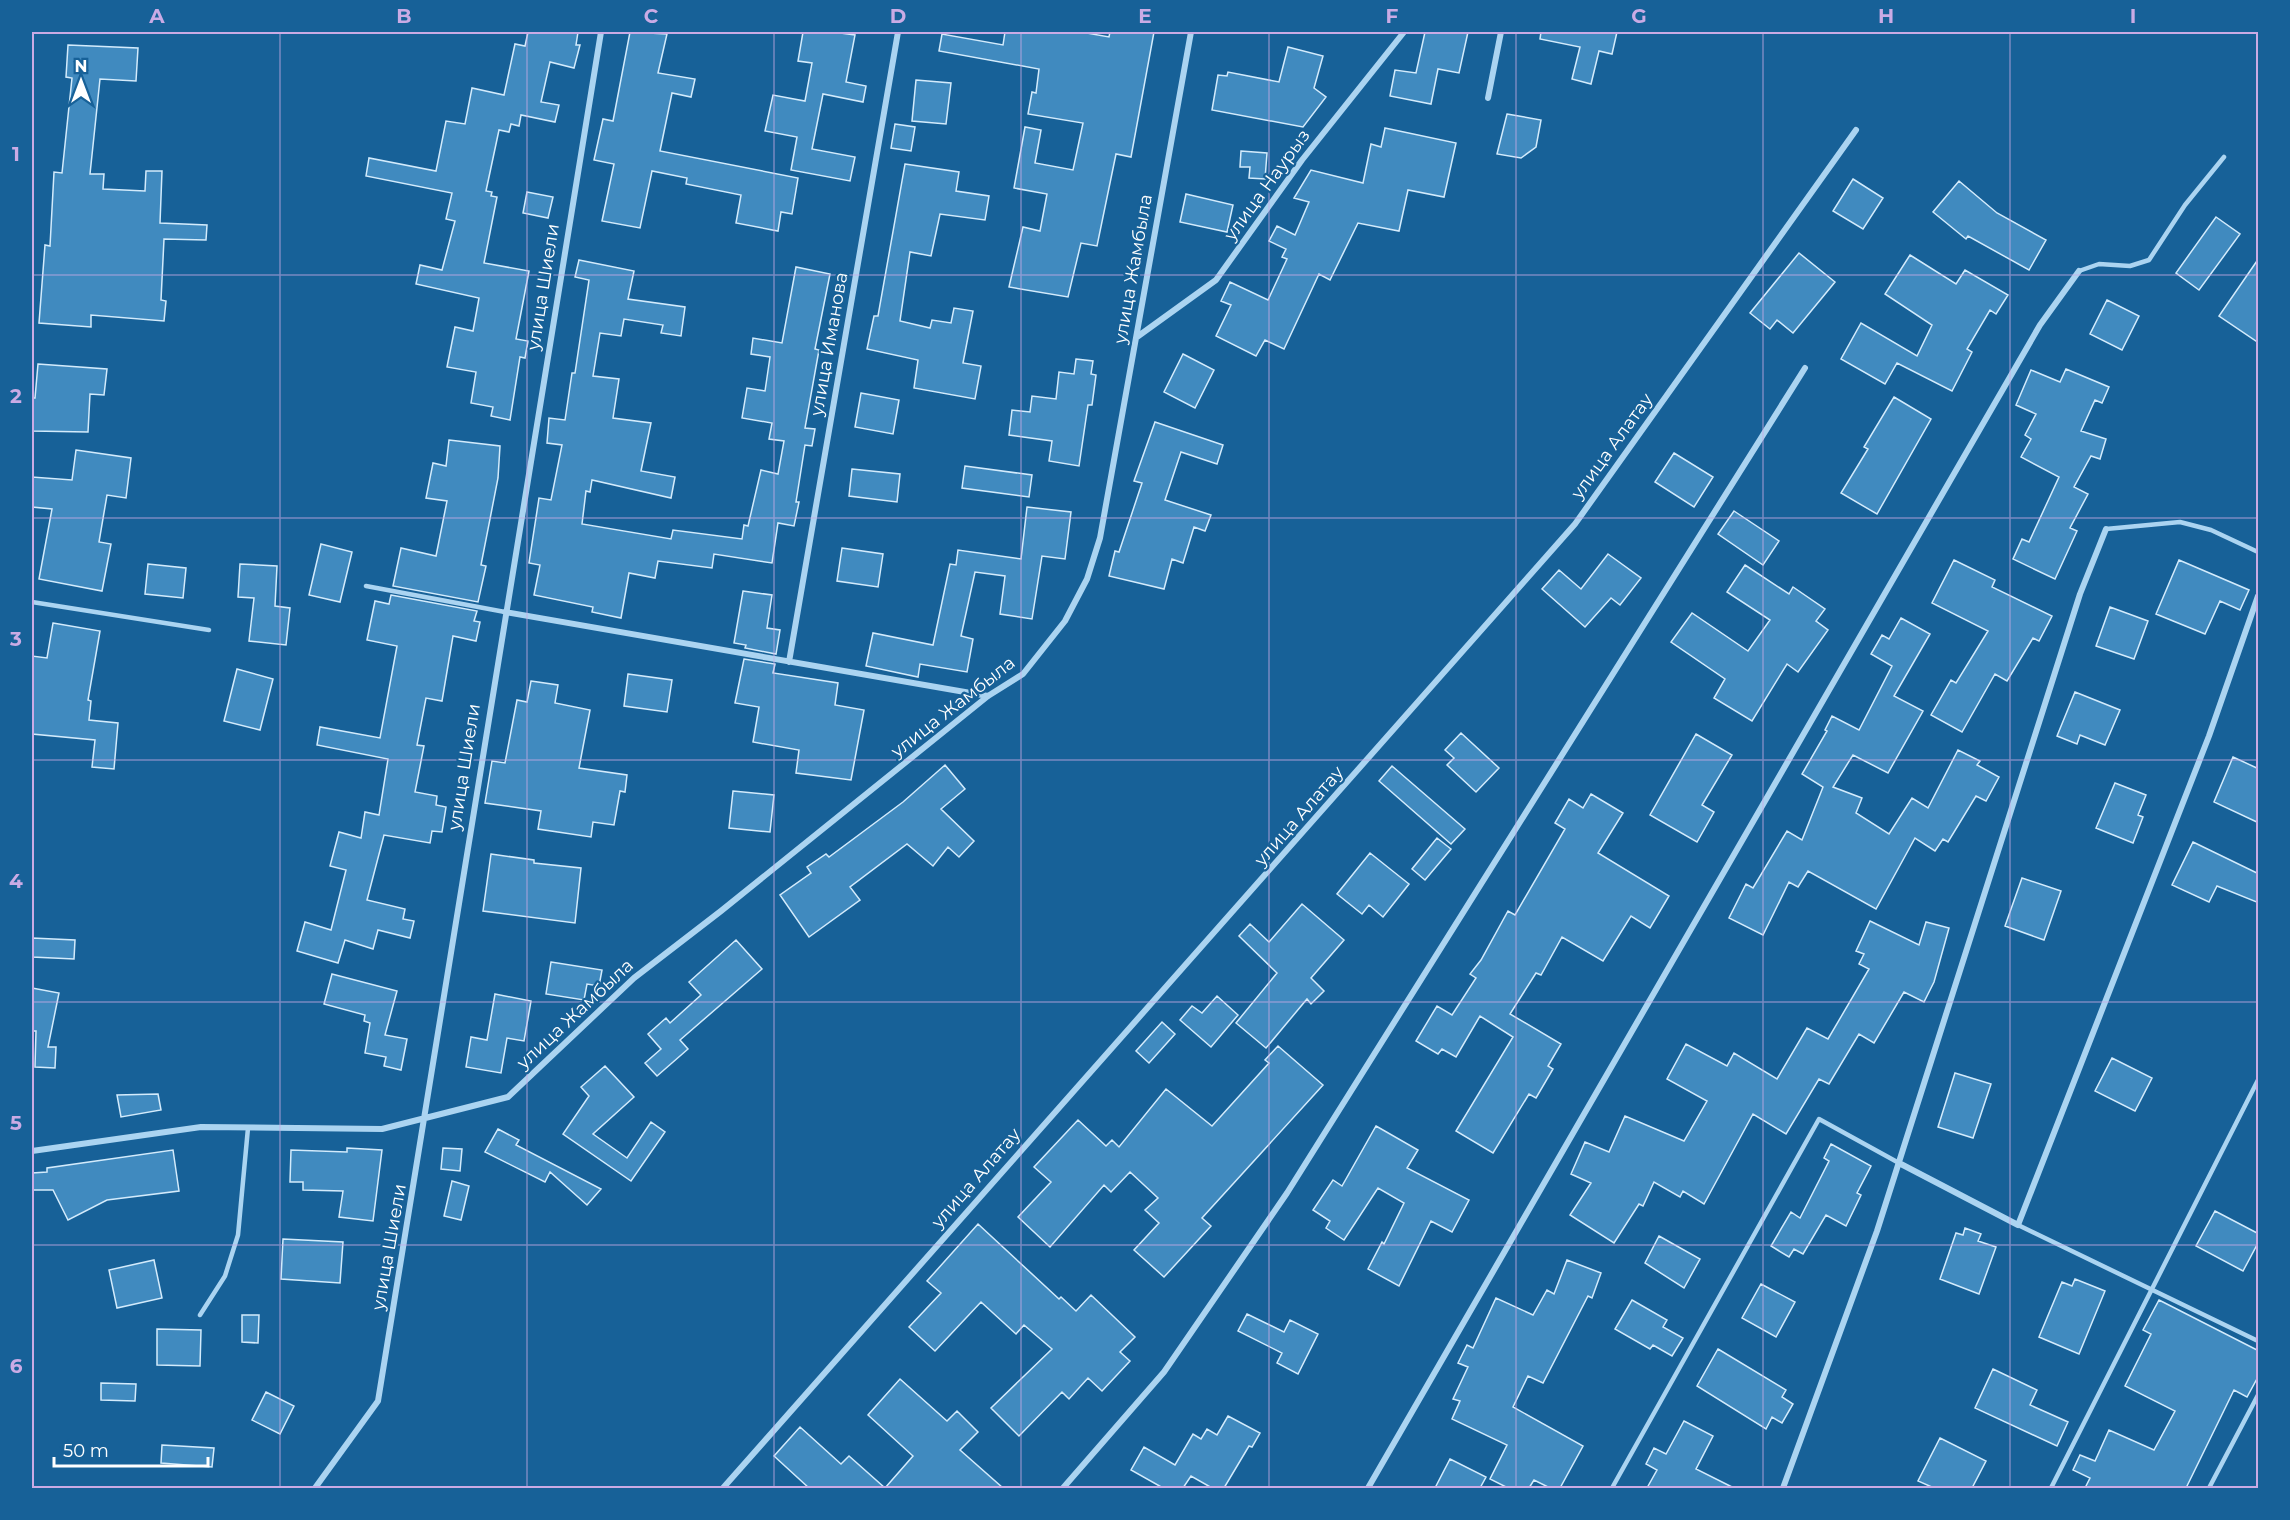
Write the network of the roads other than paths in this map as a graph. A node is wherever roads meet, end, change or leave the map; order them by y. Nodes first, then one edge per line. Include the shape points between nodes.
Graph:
1 (601, 32) edge
2 (898, 32) edge
3 (1191, 32) edge
4 (1404, 32) edge
5 (1500, 32) edge
6 (1488, 99) dead end
7 (1856, 130) dead end
8 (2224, 157) dead end
9 (2079, 271) joint
10 (1136, 338) junction
11 (1805, 368) dead end
12 (2106, 529) joint
13 (2259, 552) edge
14 (366, 586) dead end
15 (2259, 596) edge
16 (32, 602) edge
17 (505, 612) junction
18 (209, 630) dead end
19 (789, 662) junction
20 (987, 696) junction
21 (2259, 1080) edge
22 (426, 1117) junction
23 (248, 1128) junction
24 (32, 1151) edge
25 (1899, 1164) junction
26 (2018, 1225) junction
27 (2153, 1289) junction
28 (200, 1315) dead end
29 (2259, 1341) edge
30 (2259, 1395) edge
31 (315, 1488) edge
32 (723, 1488) edge
33 (1063, 1488) edge
34 (1368, 1488) edge
35 (1612, 1488) edge
36 (1783, 1488) edge
37 (2051, 1488) edge
38 (2209, 1488) edge

1 - 17 street, улица Шиели
2 - 19 street, улица Иманова
3 - 10 street, улица Жамбыла
4 - 10 street, улица Наурыз via 1302,160 1216,280
5 - 6 street
7 - 32 street, улица Алатау via 1575,524
8 - 9 lane via 2185,205 2149,260 2130,266 2099,264
9 - 34 street via 2040,325
10 - 20 street, улица Жамбыла via 1100,538 1087,579 1065,621 1023,674
11 - 33 street via 1287,1193 1164,1372
12 - 13 lane via 2180,522 2211,530
12 - 25 street via 2080,594
14 - 17 lane
15 - 26 street via 2209,736
16 - 18 lane
17 - 19 street
17 - 22 street, улица Шиели via 430,1071
19 - 20 street
20 - 22 street, улица Жамбыла via 634,978 508,1096
21 - 27 lane
22 - 23 street, улица Жамбыла via 382,1129
22 - 31 street, улица Шиели via 378,1401
23 - 24 street, улица Жамбыла via 201,1127
23 - 28 lane via 238,1235 225,1276
25 - 26 street
25 - 35 lane via 1819,1119
25 - 36 street
26 - 27 lane
27 - 29 lane
27 - 37 lane
30 - 38 lane

